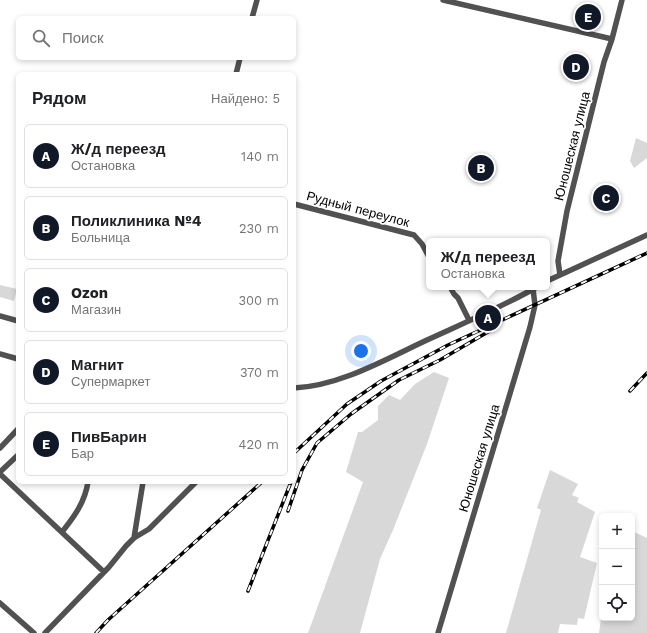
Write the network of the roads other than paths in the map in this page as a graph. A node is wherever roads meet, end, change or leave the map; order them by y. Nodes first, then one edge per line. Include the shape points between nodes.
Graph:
1 (257, 0) edge
2 (443, 0) edge
3 (622, 0) edge
4 (253, 16) edge
5 (612, 39) junction
6 (240, 60) edge
7 (236, 72) edge
8 (296, 205) edge
9 (647, 235) edge
10 (426, 251) edge
11 (560, 275) junction
12 (550, 280) edge
13 (452, 290) edge
14 (531, 290) edge
15 (535, 290) edge
16 (0, 316) edge
17 (16, 320) edge
18 (469, 320) junction
19 (0, 354) edge
20 (16, 358) edge
21 (296, 388) edge
22 (16, 431) edge
23 (0, 448) edge
24 (16, 457) edge
25 (0, 473) edge
26 (87, 484) edge
27 (143, 484) edge
28 (194, 484) edge
29 (62, 532) junction
30 (134, 538) junction
31 (104, 572) junction
32 (0, 603) edge
33 (34, 633) edge
34 (45, 633) edge
35 (438, 633) edge

1 - 4 street
2 - 5 street
3 - 5 street, Юношеская улица
5 - 11 street, Юношеская улица via 567,211 558,261
6 - 7 street
8 - 10 street, Рудный переулок via 414,235
9 - 11 street
11 - 12 street
13 - 18 street
14 - 18 street, Юношеская улица
15 - 35 street, Юношеская улица via 535,305 530,327
16 - 17 street
18 - 21 street, Юношеская улица via 330,383
19 - 20 street
22 - 23 street
24 - 25 street
25 - 29 street
26 - 29 street via 82,503
27 - 30 street
28 - 30 street via 149,529
29 - 31 street
30 - 31 street
31 - 34 street
32 - 33 street

